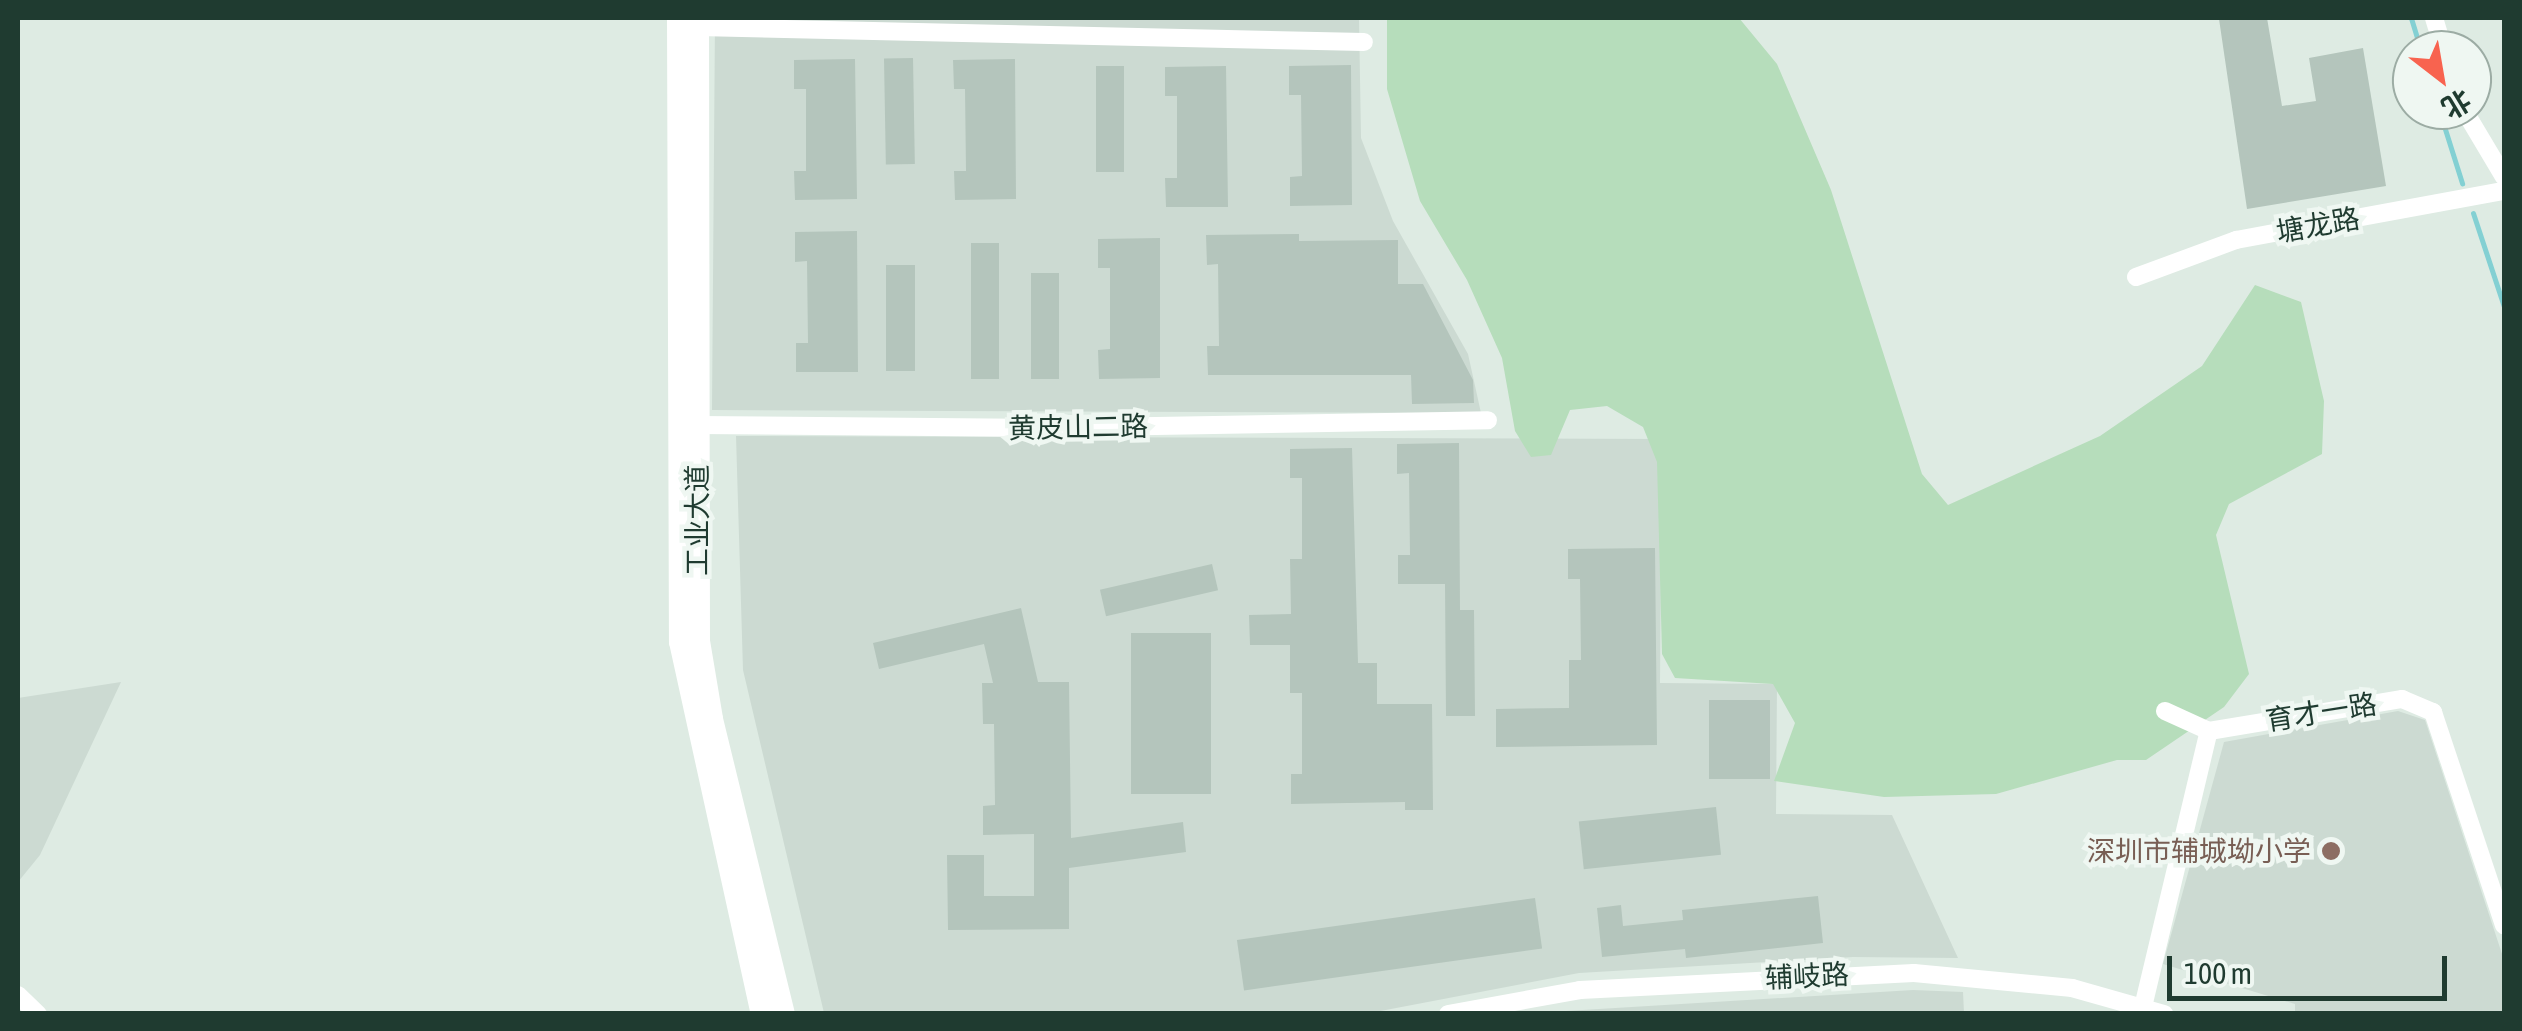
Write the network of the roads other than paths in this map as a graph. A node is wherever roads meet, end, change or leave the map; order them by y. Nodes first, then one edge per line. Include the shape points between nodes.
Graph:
1 (692, 21) edge
2 (1364, 42) dead end
3 (2476, 130) edge
4 (2504, 178) edge
5 (2504, 191) edge
6 (2136, 276) dead end
7 (1488, 420) dead end
8 (697, 425) junction
9 (677, 444) junction
10 (2165, 711) dead end
11 (2209, 731) junction
12 (2504, 925) edge
13 (18, 995) edge
14 (2150, 1011) edge
15 (38, 1014) edge
16 (762, 1014) edge
17 (784, 1014) edge
18 (1448, 1014) edge

1 - 2 street
1 - 8 street, 工业大道
1 - 9 street, 工业大道
3 - 4 street
5 - 6 street, 塘龙路 via 2236,240
7 - 8 street, 黄皮山二路 via 1039,428
8 - 9 street
8 - 17 street, 工业大道 via 704,677
9 - 16 street, 工业大道 via 686,680
10 - 11 street
11 - 12 street, 育才一路 via 2402,698 2433,712
11 - 14 street
13 - 15 street
14 - 18 street, 辅岐路 via 2023,980 1874,973 1580,990

